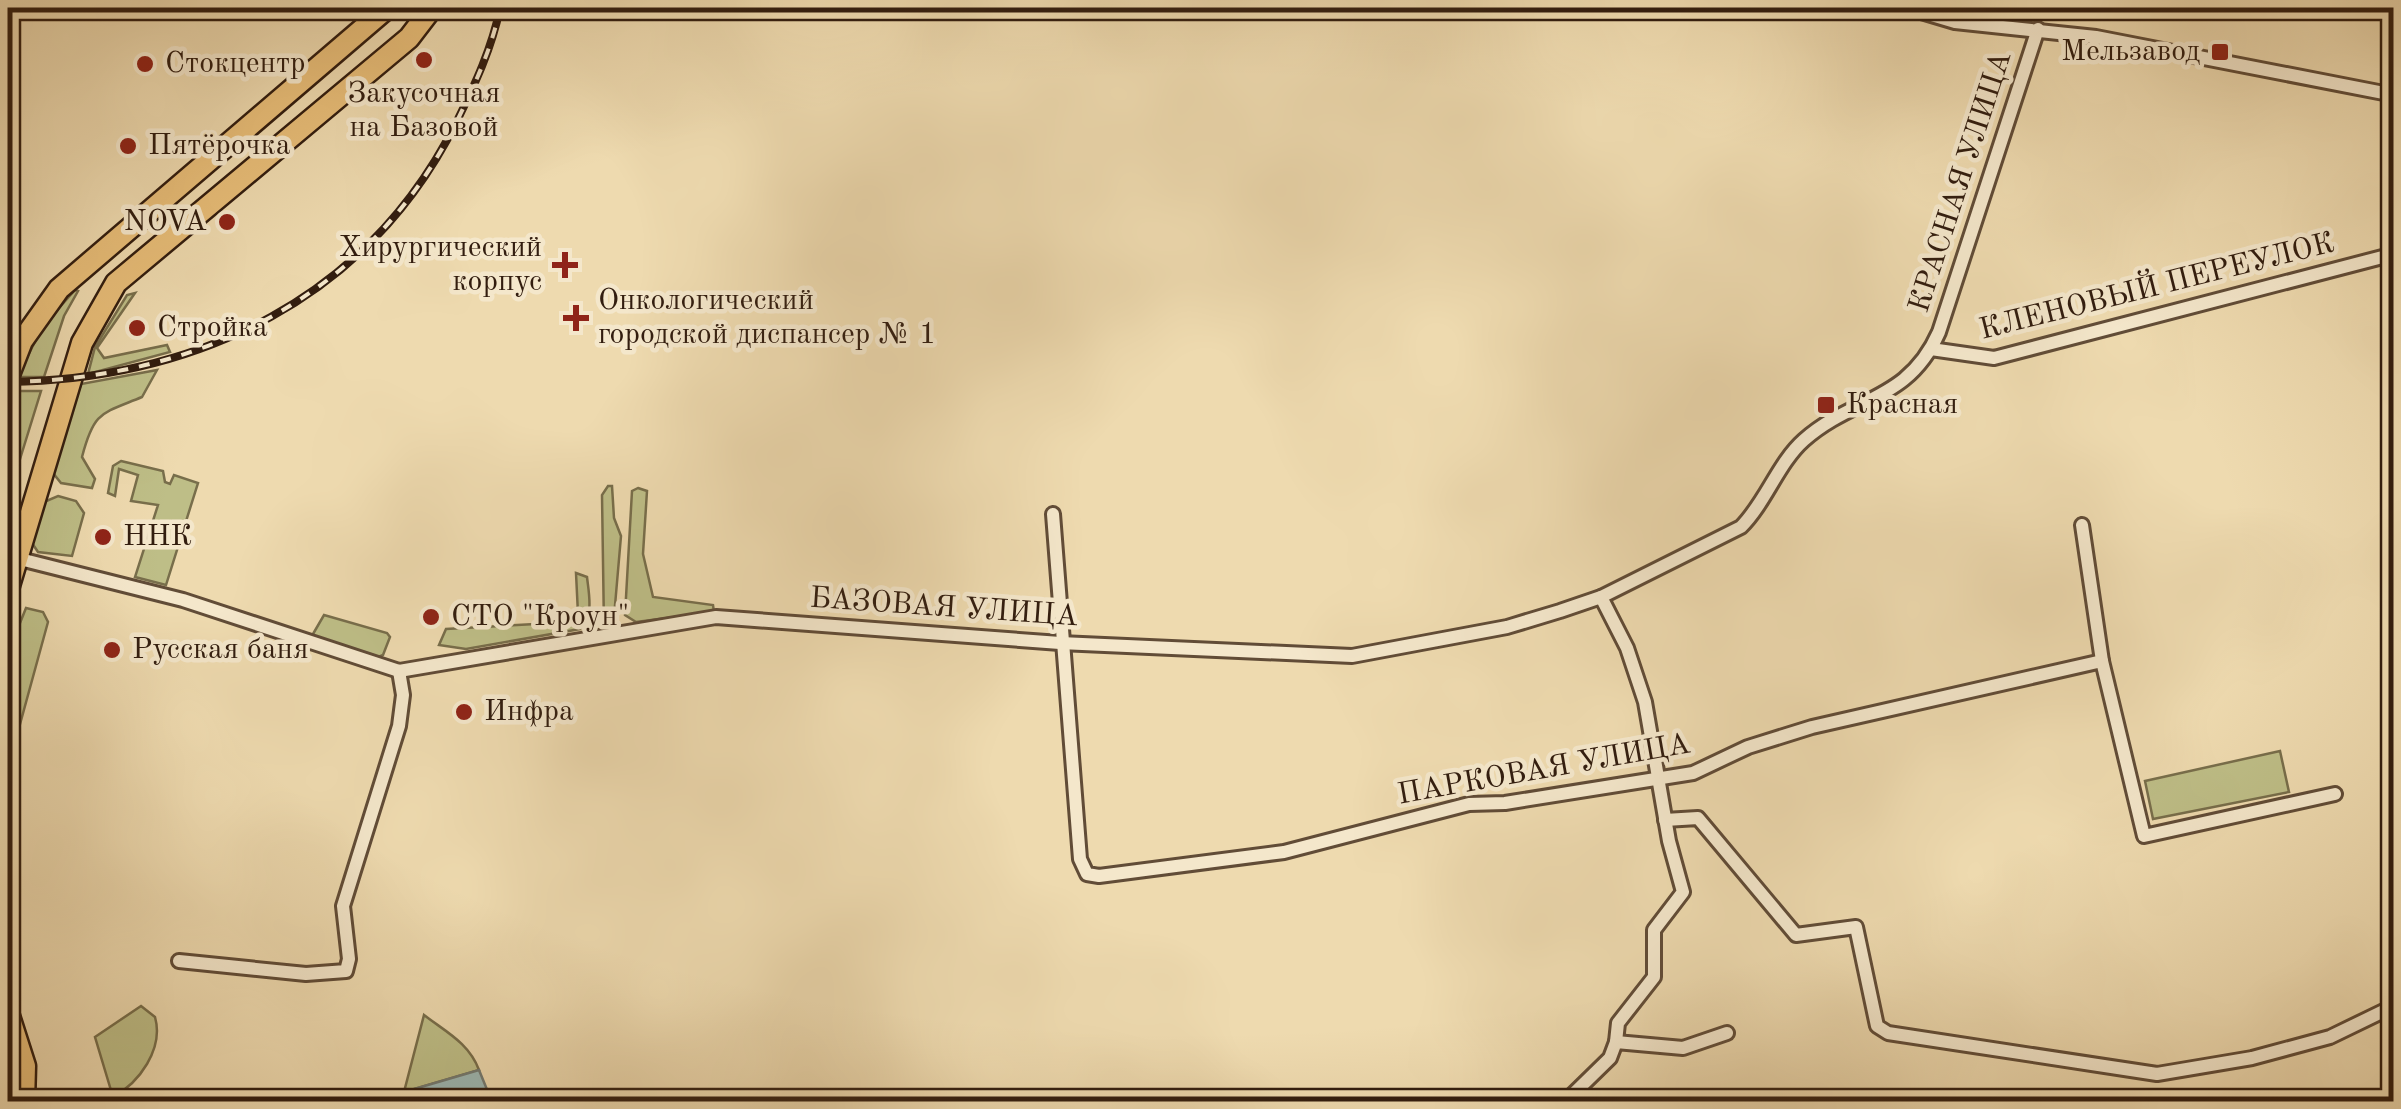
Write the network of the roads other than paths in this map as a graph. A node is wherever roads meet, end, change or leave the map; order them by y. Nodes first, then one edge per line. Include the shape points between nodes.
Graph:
1 (387, 8) edge
2 (432, 8) edge
3 (1908, 8) edge
4 (2038, 29) junction
5 (2394, 95) edge
6 (2394, 254) edge
7 (1931, 349) junction
8 (8, 377) edge
9 (1825, 425) joint
10 (1053, 514) dead end
11 (2082, 525) dead end
12 (12, 557) edge
13 (8, 589) edge
14 (1601, 597) junction
15 (1060, 643) junction
16 (2102, 661) junction
17 (400, 671) junction
18 (1660, 775) junction
19 (2334, 794) dead end
20 (1665, 820) junction
21 (179, 961) dead end
22 (2394, 1006) edge
23 (8, 1013) edge
24 (1727, 1032) dead end
25 (1616, 1042) junction
26 (24, 1102) edge
27 (1564, 1102) edge

1 - 8 main road via 59,288 22,341
2 - 12 main road via 409,38 116,283 82,342
3 - 4 street, КРАСНАЯ УЛИЦА via 1955,22
4 - 5 street
4 - 7 street, КРАСНАЯ УЛИЦА
6 - 7 street, КЛЕНОВЫЙ ПЕРЕУЛОК via 1994,358
7 - 9 street, КРАСНАЯ УЛИЦА via 1897,389
9 - 14 street, БАЗОВАЯ УЛИЦА via 1801,442 1740,527
10 - 15 street
11 - 16 street
12 - 13 main road
12 - 17 street, БАЗОВАЯ УЛИЦА via 183,600
14 - 15 street, БАЗОВАЯ УЛИЦА via 1507,627 1352,656
14 - 18 street via 1638,678
15 - 17 street, БАЗОВАЯ УЛИЦА via 716,617
15 - 18 street, ПАРКОВАЯ УЛИЦА via 1080,859 1087,874 1284,852 1454,807
16 - 18 street, ПАРКОВАЯ УЛИЦА via 1812,728 1693,773
16 - 19 street via 2144,836
17 - 21 street via 399,726 343,906 346,971 306,974
18 - 20 street
20 - 22 street via 1698,818 1796,936 1856,928 1877,1026 1888,1032 2157,1074 2330,1036
20 - 25 street via 1683,892 1657,924 1654,977 1618,1023
23 - 26 main road via 24,1066
24 - 25 street via 1683,1048
25 - 27 street via 1610,1058

